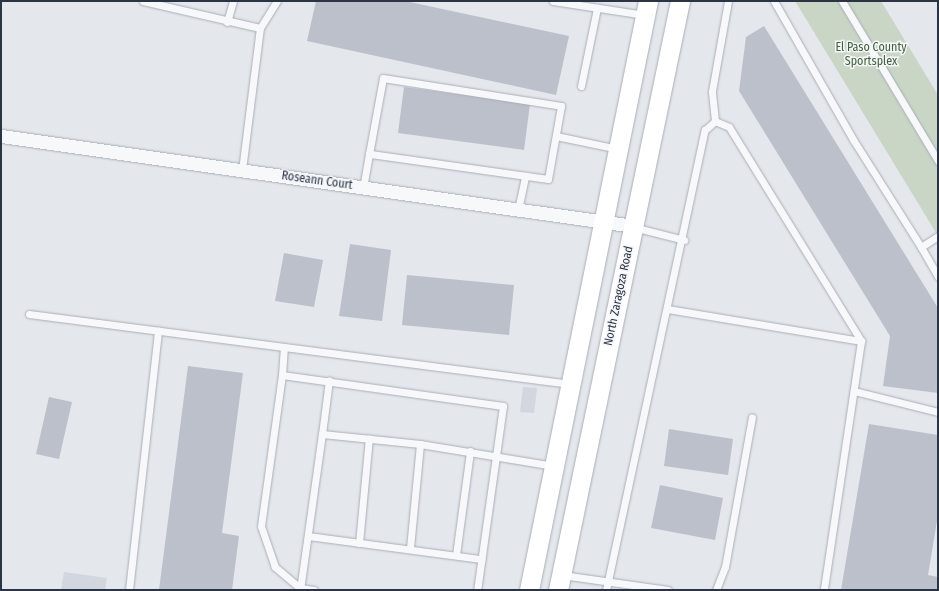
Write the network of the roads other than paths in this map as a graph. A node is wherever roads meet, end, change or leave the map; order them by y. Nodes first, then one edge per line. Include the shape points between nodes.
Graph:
1 (144, 1) edge
2 (233, 1) edge
3 (277, 1) edge
4 (553, 1) edge
5 (680, 1) edge
6 (728, 1) edge
7 (774, 1) edge
8 (842, 1) edge
9 (597, 8) junction
10 (647, 8) edge
11 (227, 22) junction
12 (260, 28) junction
13 (582, 86) dead end
14 (715, 121) junction
15 (1, 136) edge
16 (556, 136) junction
17 (618, 149) junction
18 (369, 154) junction
19 (938, 161) edge
20 (242, 170) junction
21 (525, 176) junction
22 (363, 188) junction
23 (518, 210) junction
24 (603, 222) junction
25 (633, 226) junction
26 (938, 236) edge
27 (684, 240) junction
28 (921, 247) junction
29 (938, 277) edge
30 (668, 309) junction
31 (30, 314) dead end
32 (158, 331) junction
33 (861, 341) junction
34 (284, 347) junction
35 (282, 375) junction
36 (329, 380) junction
37 (570, 384) junction
38 (854, 391) junction
39 (938, 412) edge
40 (752, 417) dead end
41 (322, 434) junction
42 (369, 438) junction
43 (420, 444) junction
44 (470, 452) junction
45 (496, 455) junction
46 (554, 466) junction
47 (308, 536) junction
48 (359, 543) junction
49 (410, 548) junction
50 (456, 555) junction
51 (481, 559) junction
52 (608, 579) junction
53 (560, 582) edge
54 (300, 589) edge
55 (129, 590) edge
56 (314, 590) edge
57 (476, 590) edge
58 (528, 590) edge
59 (606, 590) edge
60 (668, 590) edge
61 (716, 590) edge
62 (824, 590) edge

1 - 11 lane
2 - 11 lane
3 - 12 lane
4 - 9 lane
5 - 25 main road, North Zaragoza Road
6 - 14 lane via 712,91
7 - 28 lane via 850,135
8 - 19 lane
9 - 10 lane
9 - 13 lane
10 - 17 main road
11 - 12 lane
12 - 20 lane
14 - 27 lane via 705,130
14 - 33 lane via 729,127 733,133
15 - 20 street, Roseann Court
16 - 17 lane
16 - 18 lane via 561,106 383,78
16 - 21 lane via 548,179
17 - 24 main road
18 - 21 lane
18 - 22 lane
20 - 22 street, Roseann Court
21 - 23 lane
22 - 23 street, Roseann Court
23 - 24 street, Roseann Court
24 - 25 street, Roseann Court
24 - 37 main road
25 - 27 lane
25 - 53 main road, North Zaragoza Road
26 - 28 lane
27 - 30 lane
28 - 29 lane
30 - 33 lane
30 - 52 lane
31 - 32 lane
32 - 34 lane
32 - 55 lane
33 - 38 lane
34 - 35 lane
34 - 37 lane
35 - 36 lane
35 - 54 lane via 261,526 275,567
36 - 41 lane
36 - 45 lane via 503,406
37 - 46 main road
38 - 39 lane
38 - 62 lane
40 - 61 lane via 725,567
41 - 42 lane
41 - 47 lane
42 - 43 lane
42 - 48 lane
43 - 44 lane
43 - 49 lane
44 - 45 lane
44 - 50 lane
45 - 46 lane
45 - 51 lane
46 - 58 main road
47 - 48 lane
47 - 54 lane
48 - 49 lane
49 - 50 lane
50 - 51 lane
51 - 57 lane
52 - 53 lane
52 - 59 lane
52 - 60 lane
54 - 56 lane

